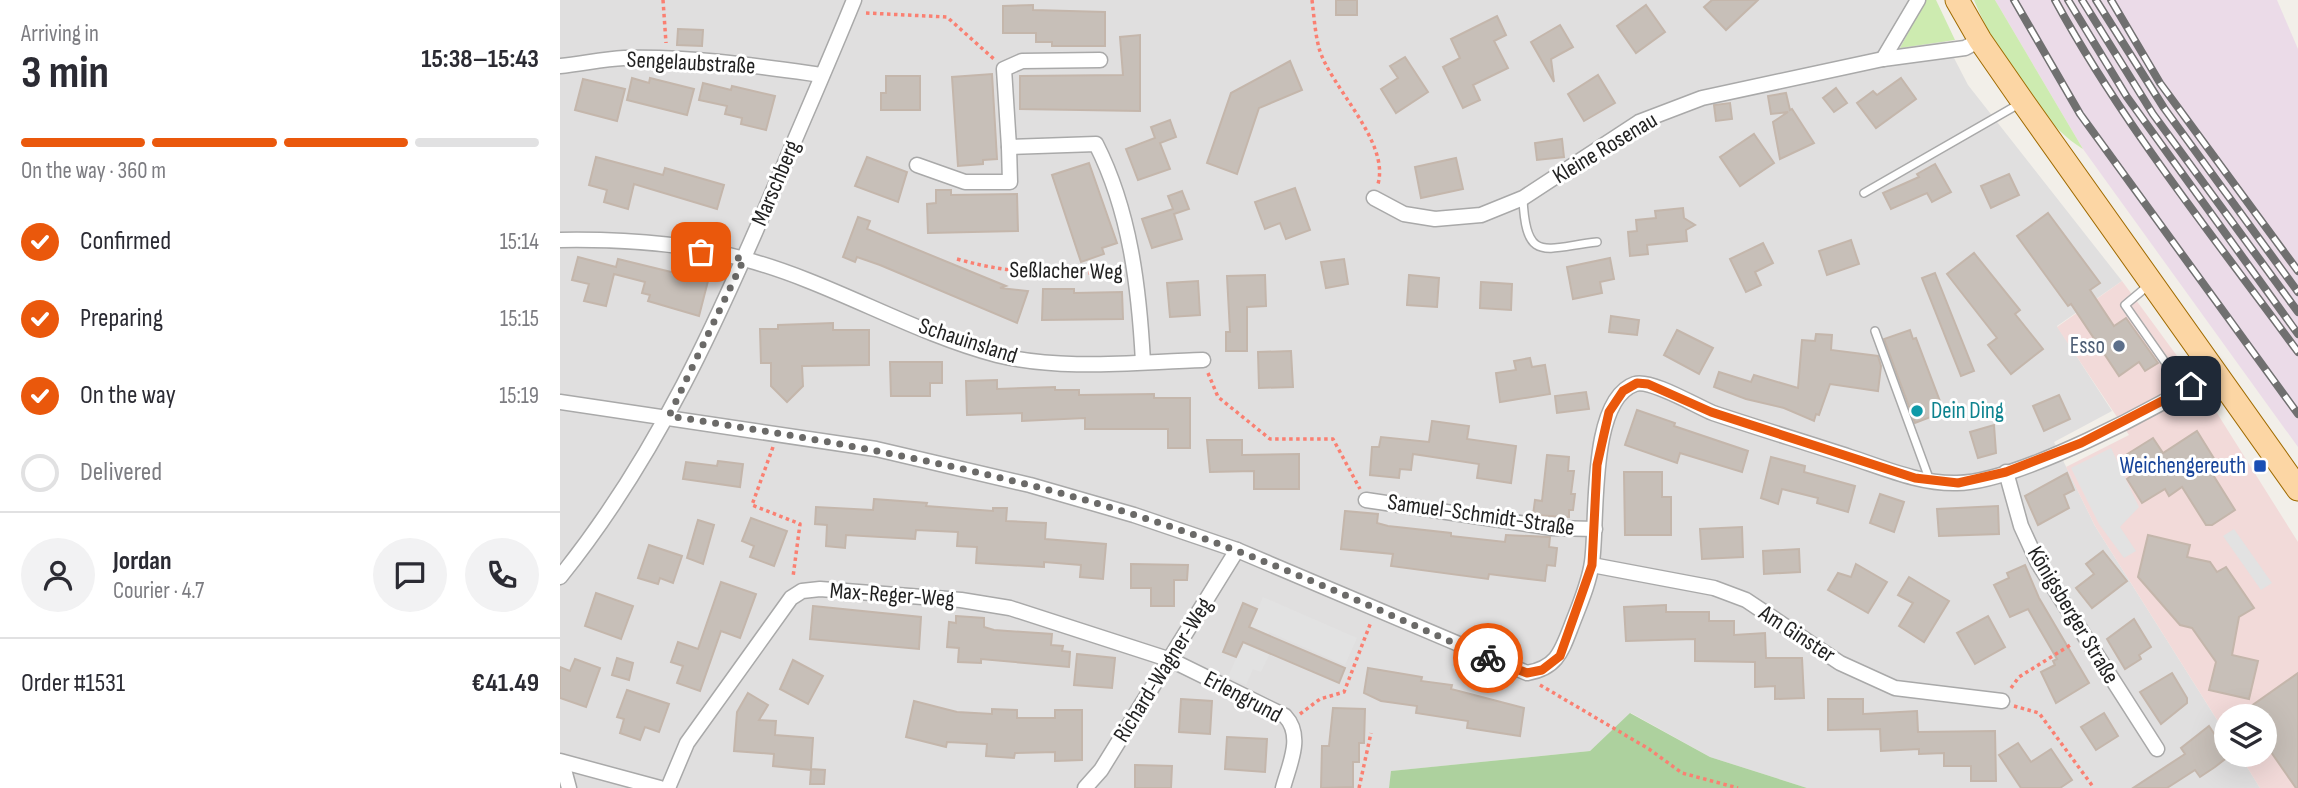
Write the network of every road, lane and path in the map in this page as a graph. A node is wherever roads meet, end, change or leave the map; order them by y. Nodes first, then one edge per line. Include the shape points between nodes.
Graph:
1 (663, 0) edge
2 (853, 0) edge
3 (1312, 0) edge
4 (1919, 0) edge
5 (1957, 0) edge
6 (884, 15) dead end
7 (1980, 40) junction
8 (667, 59) junction
9 (1883, 59) junction
10 (1100, 60) dead end
11 (560, 66) edge
12 (1004, 69) junction
13 (822, 75) junction
14 (2022, 102) junction
15 (1009, 147) junction
16 (917, 165) dead end
17 (1864, 193) dead end
18 (1374, 198) joint
19 (1523, 198) junction
20 (560, 240) edge
21 (1597, 242) dead end
22 (957, 258) dead end
23 (744, 259) junction
24 (1134, 272) junction
25 (2150, 284) junction
26 (1875, 331) dead end
27 (1203, 360) joint
28 (1143, 362) junction
29 (2213, 372) junction
30 (2185, 390) junction
31 (560, 402) edge
32 (669, 416) junction
33 (778, 432) junction
34 (2006, 472) junction
35 (1930, 481) junction
36 (2298, 489) edge
37 (1366, 500) joint
38 (1595, 529) junction
39 (1237, 550) junction
40 (1592, 565) junction
41 (560, 577) edge
42 (791, 598) junction
43 (1376, 609) junction
44 (2083, 637) junction
45 (1171, 660) junction
46 (1508, 667) junction
47 (2002, 701) junction
48 (1290, 722) junction
49 (1371, 733) dead end
50 (2157, 749) dead end
51 (561, 761) edge
52 (569, 788) edge
53 (660, 788) edge
54 (668, 788) edge
55 (1085, 788) edge
56 (1283, 788) edge
57 (1359, 788) edge
58 (1738, 788) edge
59 (2094, 788) edge

1 - 8 path
2 - 13 street, Marschberg
3 - 18 path via 1320,50 1359,116 1382,172
4 - 9 street
5 - 7 main road
6 - 12 path via 947,17
7 - 9 street, Kleine Rosenau via 1965,48
7 - 14 main road
8 - 11 street, Sengelaubstraße via 622,58
8 - 13 street, Sengelaubstraße
9 - 19 street, Kleine Rosenau via 1724,92 1651,118 1589,152
10 - 12 street via 1022,61
12 - 15 street
13 - 23 street, Marschberg
14 - 17 lane
14 - 25 main road
15 - 16 street via 1010,183 965,181
15 - 24 street, Seßlacher Weg via 1096,144 1117,195
18 - 19 street, Kleine Rosenau via 1404,214 1435,219 1481,215
19 - 21 lane via 1525,230 1532,243 1546,248
20 - 23 street, Schauinsland via 645,243
22 - 24 path, Seßlacher Weg via 1027,274
23 - 28 street, Schauinsland via 999,355 1053,364
23 - 32 street, Marschberg
24 - 28 street, Seßlacher Weg
25 - 29 main road
25 - 30 lane via 2125,305
26 - 35 lane
27 - 28 street, Schauinsland
27 - 37 path via 1218,397 1270,439 1333,439
29 - 30 street, Samuel-Schmidt-Straße
29 - 36 main road
30 - 34 street, Samuel-Schmidt-Straße via 2081,443
31 - 32 street, Samuel-Schmidt-Straße
32 - 33 street, Samuel-Schmidt-Straße
32 - 41 street, Marschberg via 627,485
33 - 39 street, Samuel-Schmidt-Straße via 876,449 1030,485
33 - 42 path via 752,505 800,524
34 - 35 street, Samuel-Schmidt-Straße via 1958,483
34 - 44 street, Königsberger Straße via 2021,526 2038,563
35 - 38 street, Samuel-Schmidt-Straße via 1711,412 1637,383 1623,391 1609,412 1597,465
37 - 38 street, Samuel-Schmidt-Straße via 1553,528
38 - 40 street, Samuel-Schmidt-Straße
39 - 43 street, Samuel-Schmidt-Straße
39 - 45 street, Richard-Wagner-Weg
40 - 46 street, Samuel-Schmidt-Straße via 1560,656 1542,670 1527,673
40 - 47 street, Am Ginster via 1714,588 1746,600 1840,663 1895,688
42 - 45 street, Max-Reger-Weg via 820,589 961,600 1010,608
42 - 54 street via 687,743
43 - 46 street, Samuel-Schmidt-Straße
43 - 48 path via 1344,692 1320,699
44 - 47 path via 2019,677
44 - 50 street, Königsberger Straße
45 - 48 street, Erlengrund
45 - 55 street, Richard-Wagner-Weg
46 - 58 path via 1682,773
47 - 59 path via 2039,713
48 - 56 street, Erlengrund via 1294,746
49 - 57 path
51 - 52 street
51 - 53 street

